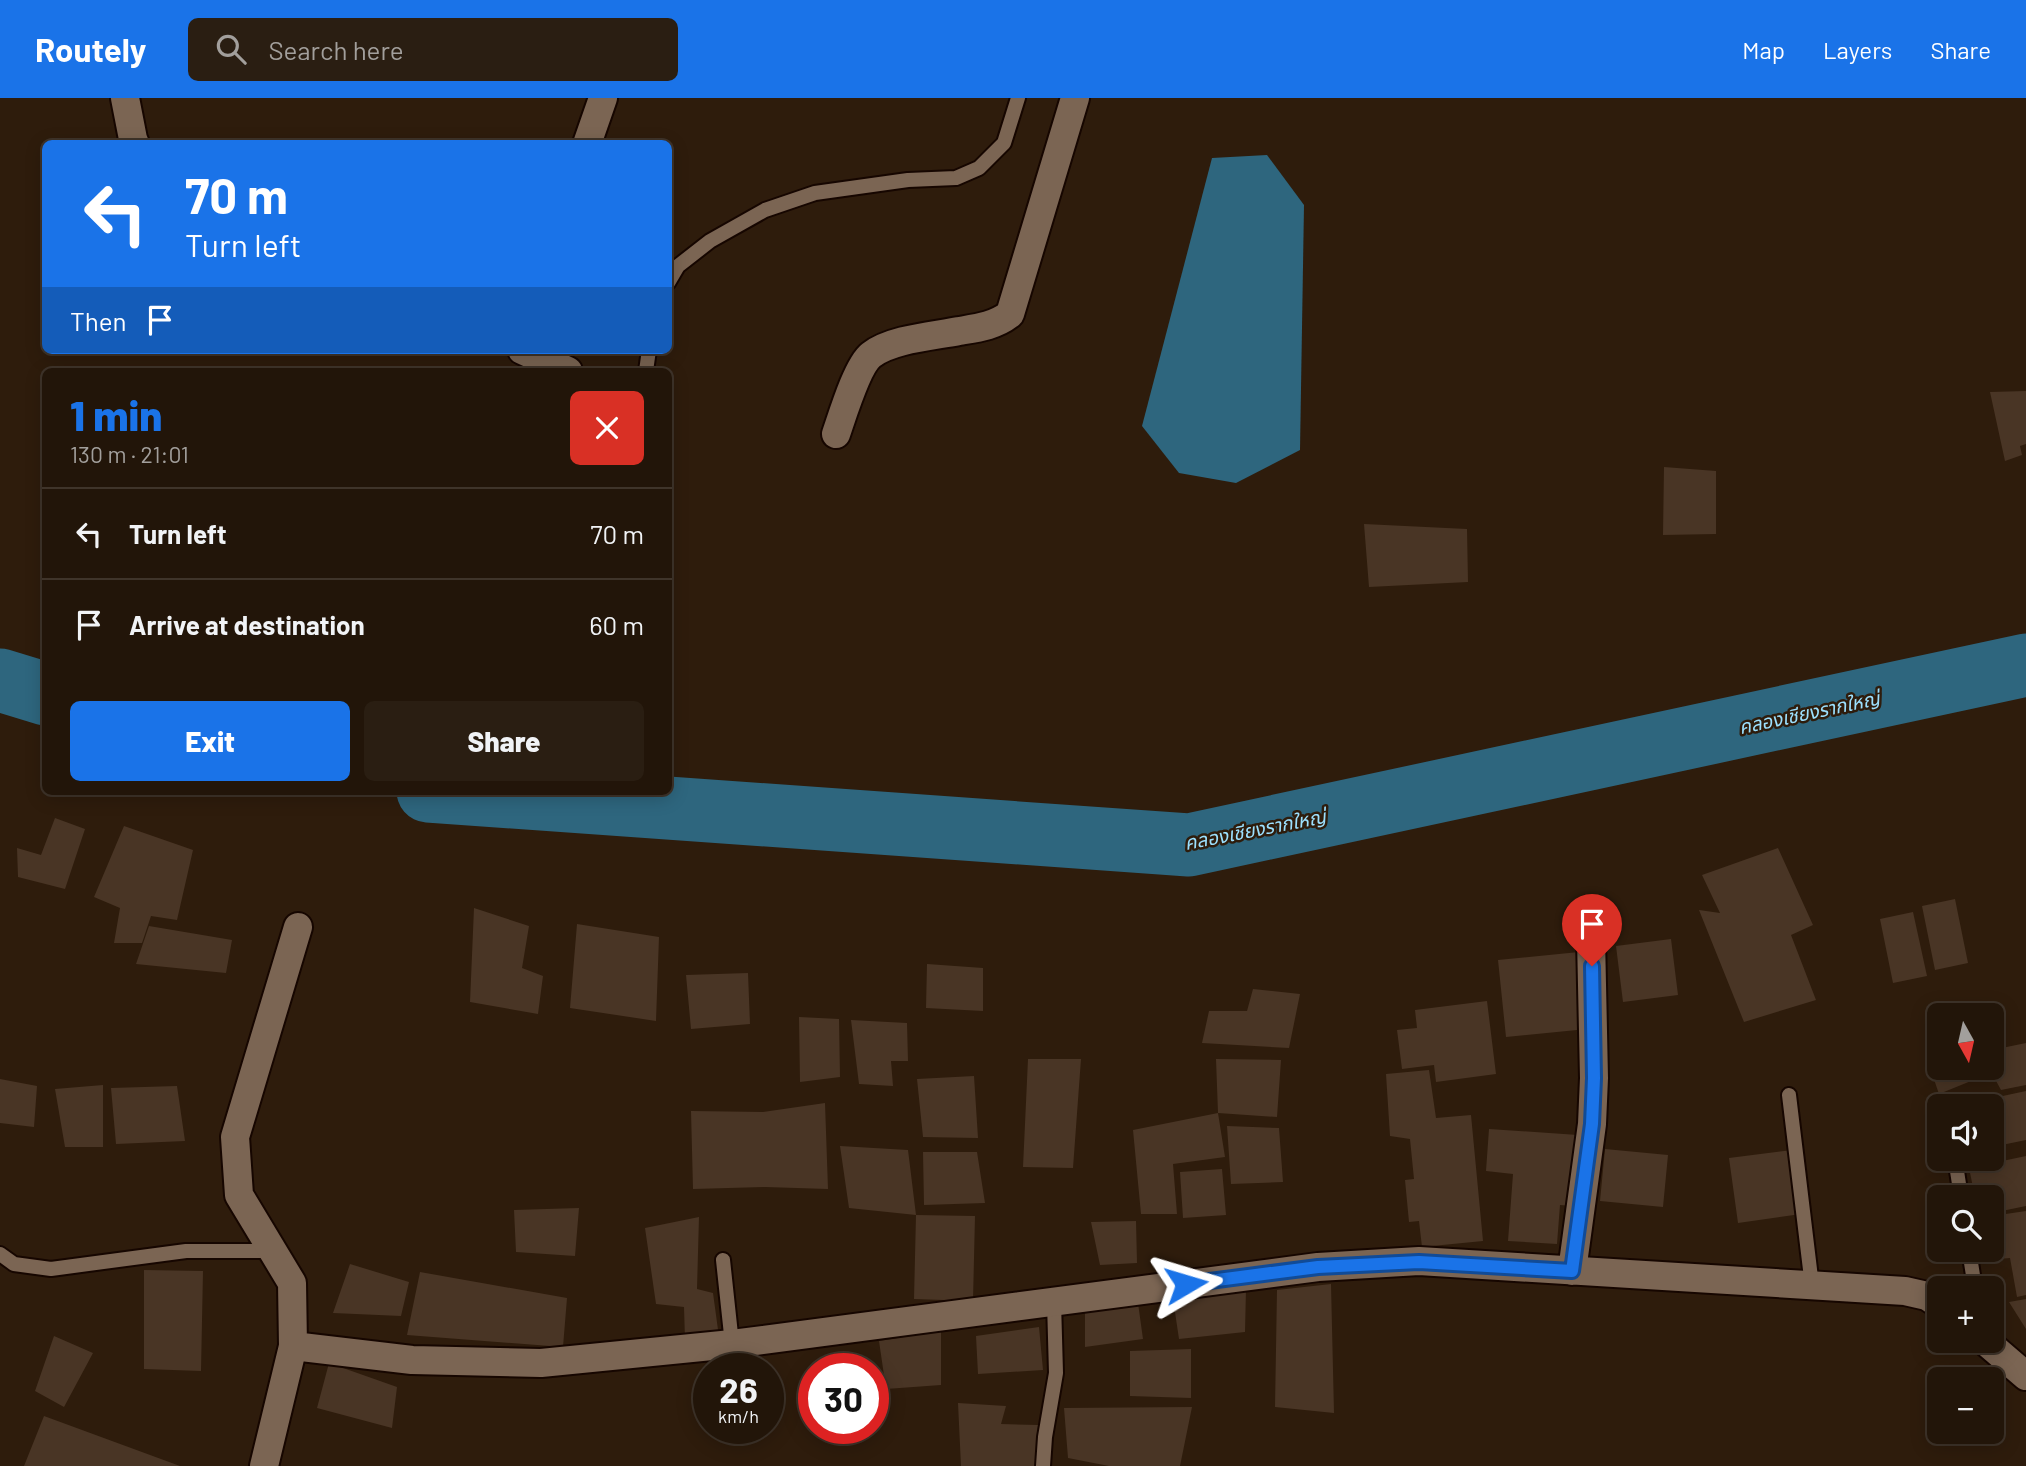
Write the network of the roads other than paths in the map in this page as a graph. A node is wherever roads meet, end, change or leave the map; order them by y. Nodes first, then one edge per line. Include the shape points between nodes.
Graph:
1 (125, 98) edge
2 (603, 98) edge
3 (1018, 98) edge
4 (1075, 98) edge
5 (133, 140) edge
6 (588, 140) edge
7 (672, 277) edge
8 (531, 354) edge
9 (561, 368) edge
10 (836, 434) dead end
11 (298, 927) dead end
12 (1591, 938) dead end
13 (1789, 1095) dead end
14 (273, 1251) junction
15 (0, 1254) edge
16 (723, 1260) dead end
17 (1572, 1271) junction
18 (1812, 1286) junction
19 (1927, 1296) edge
20 (1054, 1301) junction
21 (732, 1344) junction
22 (293, 1346) junction
23 (1999, 1353) edge
24 (2026, 1376) edge
25 (264, 1466) edge
26 (1043, 1466) edge

1 - 5 street
2 - 6 street
3 - 7 lane via 1004,143 979,168 956,178 815,193 765,210 710,241 678,266
4 - 10 street via 1010,314 979,328 899,342 870,356 851,389
8 - 9 street
11 - 14 street via 235,1137 239,1195
12 - 17 street via 1592,1124
13 - 18 lane
14 - 15 lane via 186,1251 51,1269 13,1264
14 - 22 street via 292,1283
16 - 21 lane
17 - 18 street
17 - 20 street via 1419,1262 1318,1267
18 - 19 street
20 - 21 street
20 - 26 lane via 1056,1373
21 - 22 street via 541,1363 412,1360
22 - 25 street
23 - 24 street

